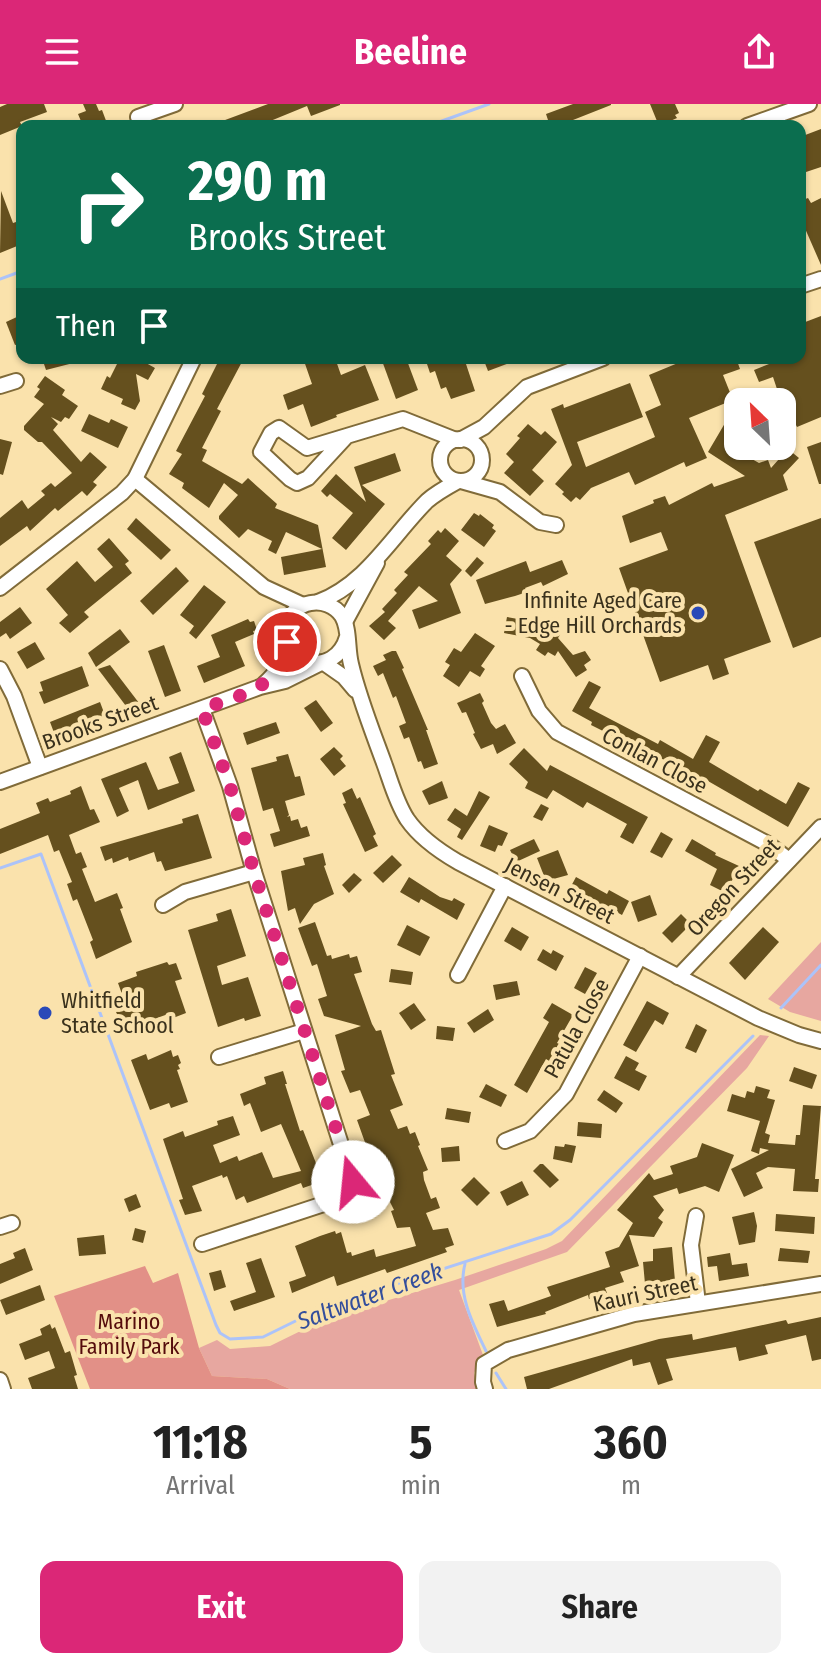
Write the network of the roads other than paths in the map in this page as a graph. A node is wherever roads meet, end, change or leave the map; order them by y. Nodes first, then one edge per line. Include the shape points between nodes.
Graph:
1 (175, 104) edge
2 (809, 104) edge
3 (138, 116) edge
4 (764, 120) edge
5 (191, 364) edge
6 (587, 364) edge
7 (16, 381) dead end
8 (0, 386) edge
9 (495, 419) junction
10 (423, 427) junction
11 (345, 438) junction
12 (458, 440) junction
13 (482, 458) junction
14 (441, 459) junction
15 (135, 479) junction
16 (459, 481) junction
17 (500, 492) junction
18 (428, 501) junction
19 (556, 525) dead end
20 (381, 555) junction
21 (264, 587) junction
22 (0, 588) edge
23 (311, 604) junction
24 (287, 623) junction
25 (346, 630) junction
26 (287, 642) junction
27 (323, 663) junction
28 (0, 669) edge
29 (522, 676) dead end
30 (260, 687) junction
31 (359, 698) junction
32 (202, 709) junction
33 (40, 767) junction
34 (0, 782) edge
35 (821, 827) edge
36 (789, 860) junction
37 (254, 872) junction
38 (505, 886) junction
39 (163, 905) dead end
40 (640, 956) junction
41 (458, 975) dead end
42 (678, 977) junction
43 (304, 1031) junction
44 (821, 1041) edge
45 (219, 1057) dead end
46 (505, 1141) dead end
47 (696, 1216) dead end
48 (202, 1244) dead end
49 (821, 1284) edge
50 (698, 1303) junction
51 (0, 1380) edge
52 (3, 1389) edge
53 (485, 1389) edge

1 - 3 street
2 - 4 street
5 - 15 street
6 - 9 street via 527,387
7 - 8 street
9 - 12 street
9 - 13 street
10 - 11 street via 397,420
10 - 12 street
10 - 14 street
11 - 11 street via 297,483 261,452 279,428 307,448
12 - 13 street via 473,443
12 - 14 street via 445,448
13 - 16 street via 476,475
13 - 17 street
14 - 16 street via 446,474
14 - 18 street
15 - 21 street
15 - 22 street
16 - 17 street
16 - 18 street
17 - 19 street via 540,522
18 - 20 street
20 - 23 street via 335,594
20 - 25 street
21 - 23 street
21 - 24 street
23 - 24 street via 295,611
23 - 25 street via 337,610
24 - 26 street
25 - 27 street via 341,651
25 - 31 street, Jensen Street
26 - 27 street via 302,660
26 - 30 street via 279,669
27 - 30 street, Brooks Street
27 - 31 street, Jensen Street via 351,684
28 - 33 street
29 - 36 street, Conlan Close via 539,711 557,732
30 - 32 street, Brooks Street
31 - 38 street, Jensen Street via 398,801 413,826 446,855
32 - 33 street, Brooks Street
32 - 37 street
33 - 34 street, Brooks Street
35 - 36 street, Oregon Street
36 - 42 street, Oregon Street
37 - 39 street via 185,892
37 - 43 street
38 - 40 street, Jensen Street
38 - 41 street
40 - 42 street, Jensen Street
40 - 46 street, Patula Close via 566,1094 530,1131
42 - 44 street, Jensen Street via 771,1024
43 - 45 street
43 - 48 street via 352,1175 350,1193
47 - 50 street via 691,1245
49 - 50 street, Kauri Street
50 - 53 street, Kauri Street via 618,1318 508,1350 484,1364
51 - 52 street

